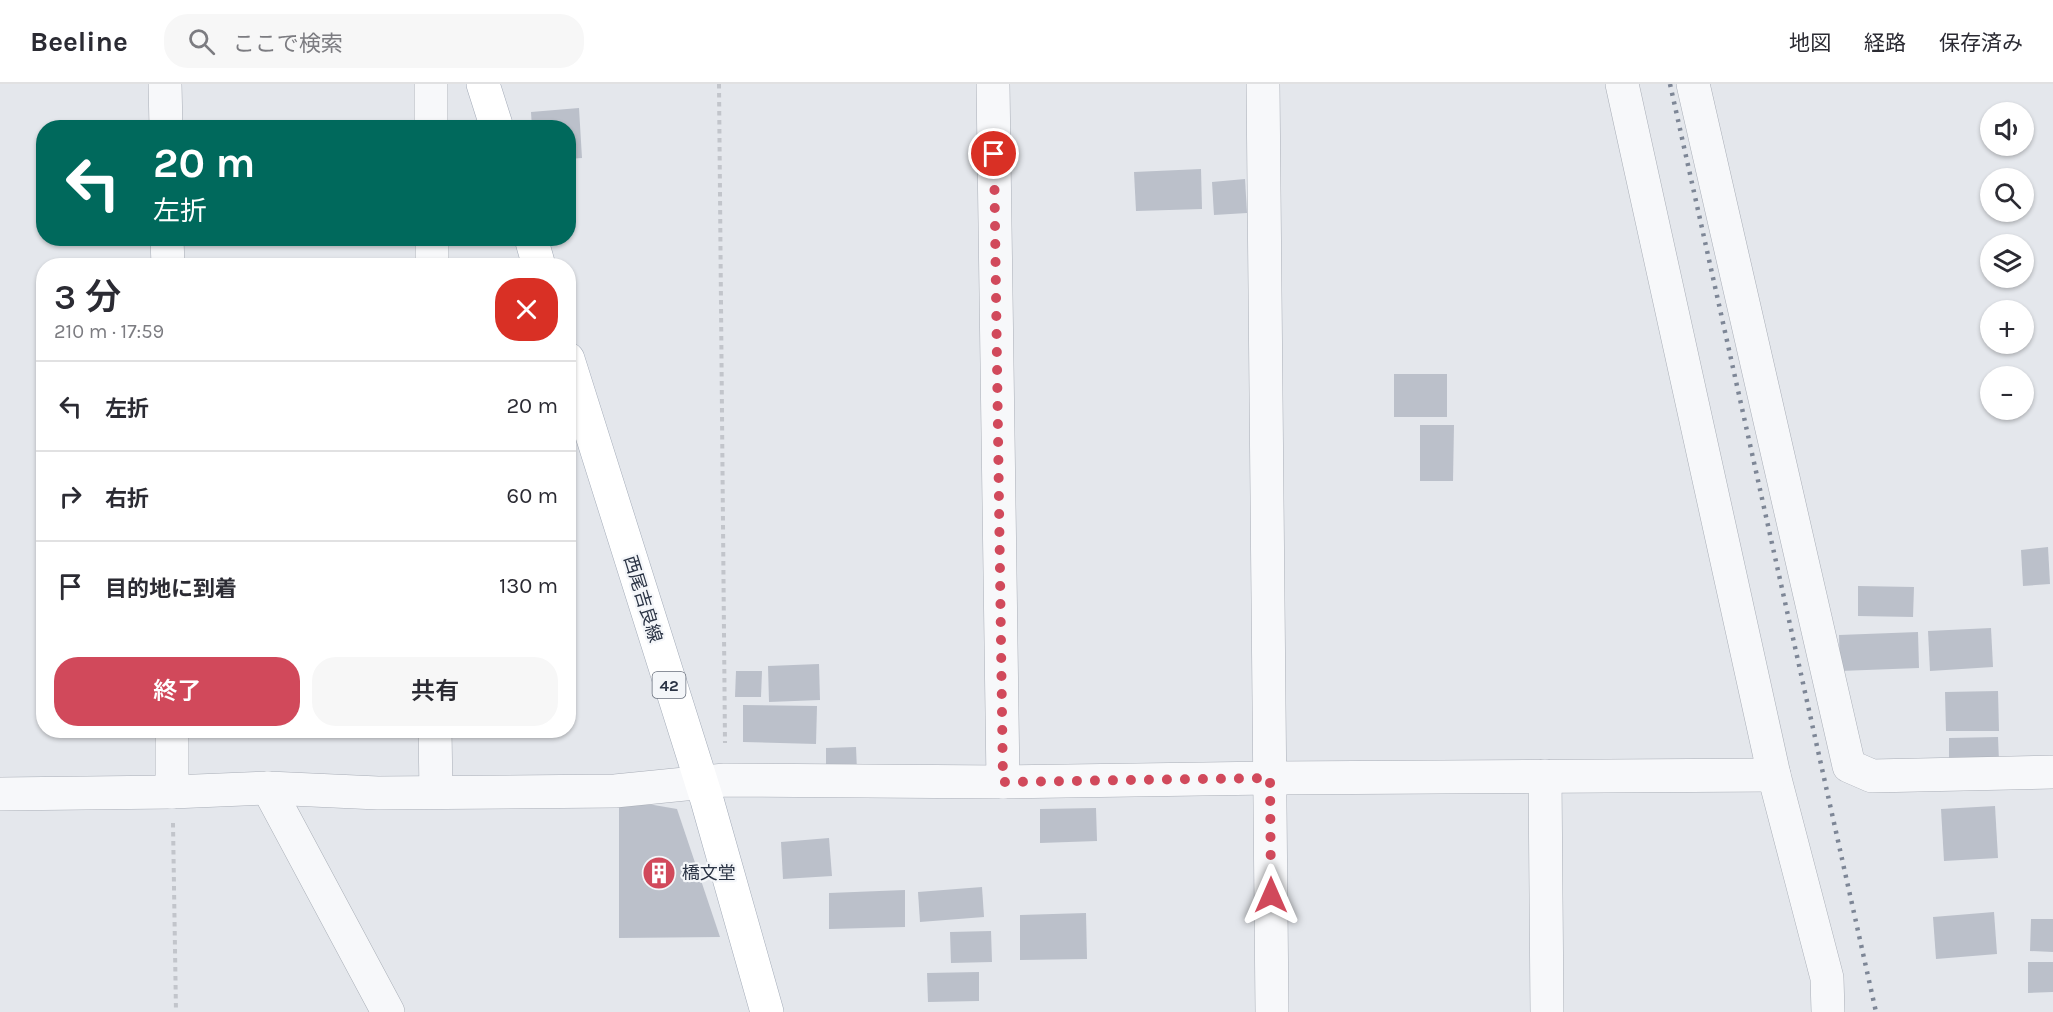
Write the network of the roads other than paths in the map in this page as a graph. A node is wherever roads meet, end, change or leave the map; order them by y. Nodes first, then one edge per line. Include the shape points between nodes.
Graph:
1 (165, 84) edge
2 (430, 84) edge
3 (483, 84) edge
4 (993, 84) edge
5 (1263, 84) edge
6 (1622, 84) edge
7 (1693, 84) edge
8 (166, 120) edge
9 (431, 120) edge
10 (494, 120) edge
11 (576, 382) edge
12 (172, 738) edge
13 (435, 738) edge
14 (2053, 772) edge
15 (1774, 775) junction
16 (1545, 777) junction
17 (1270, 778) junction
18 (712, 781) junction
19 (1003, 782) junction
20 (268, 788) junction
21 (172, 792) junction
22 (435, 792) junction
23 (0, 794) edge
24 (766, 1011) edge
25 (388, 1012) edge
26 (1272, 1012) edge
27 (1547, 1012) edge
28 (1827, 1012) edge

1 - 8 street
2 - 9 street
3 - 10 main road
4 - 19 street
5 - 17 street
6 - 15 street
7 - 14 street via 1849,766 1872,776
11 - 18 main road, 西尾吉良線 / 42
12 - 21 street
13 - 22 street
15 - 16 street
15 - 28 street via 1827,978
16 - 17 street
16 - 27 street
17 - 19 street
17 - 26 street
18 - 19 street
18 - 22 street via 615,791
18 - 24 main road, 西尾吉良線 / 42 via 707,800
20 - 21 street
20 - 22 street
20 - 25 street
21 - 23 street

